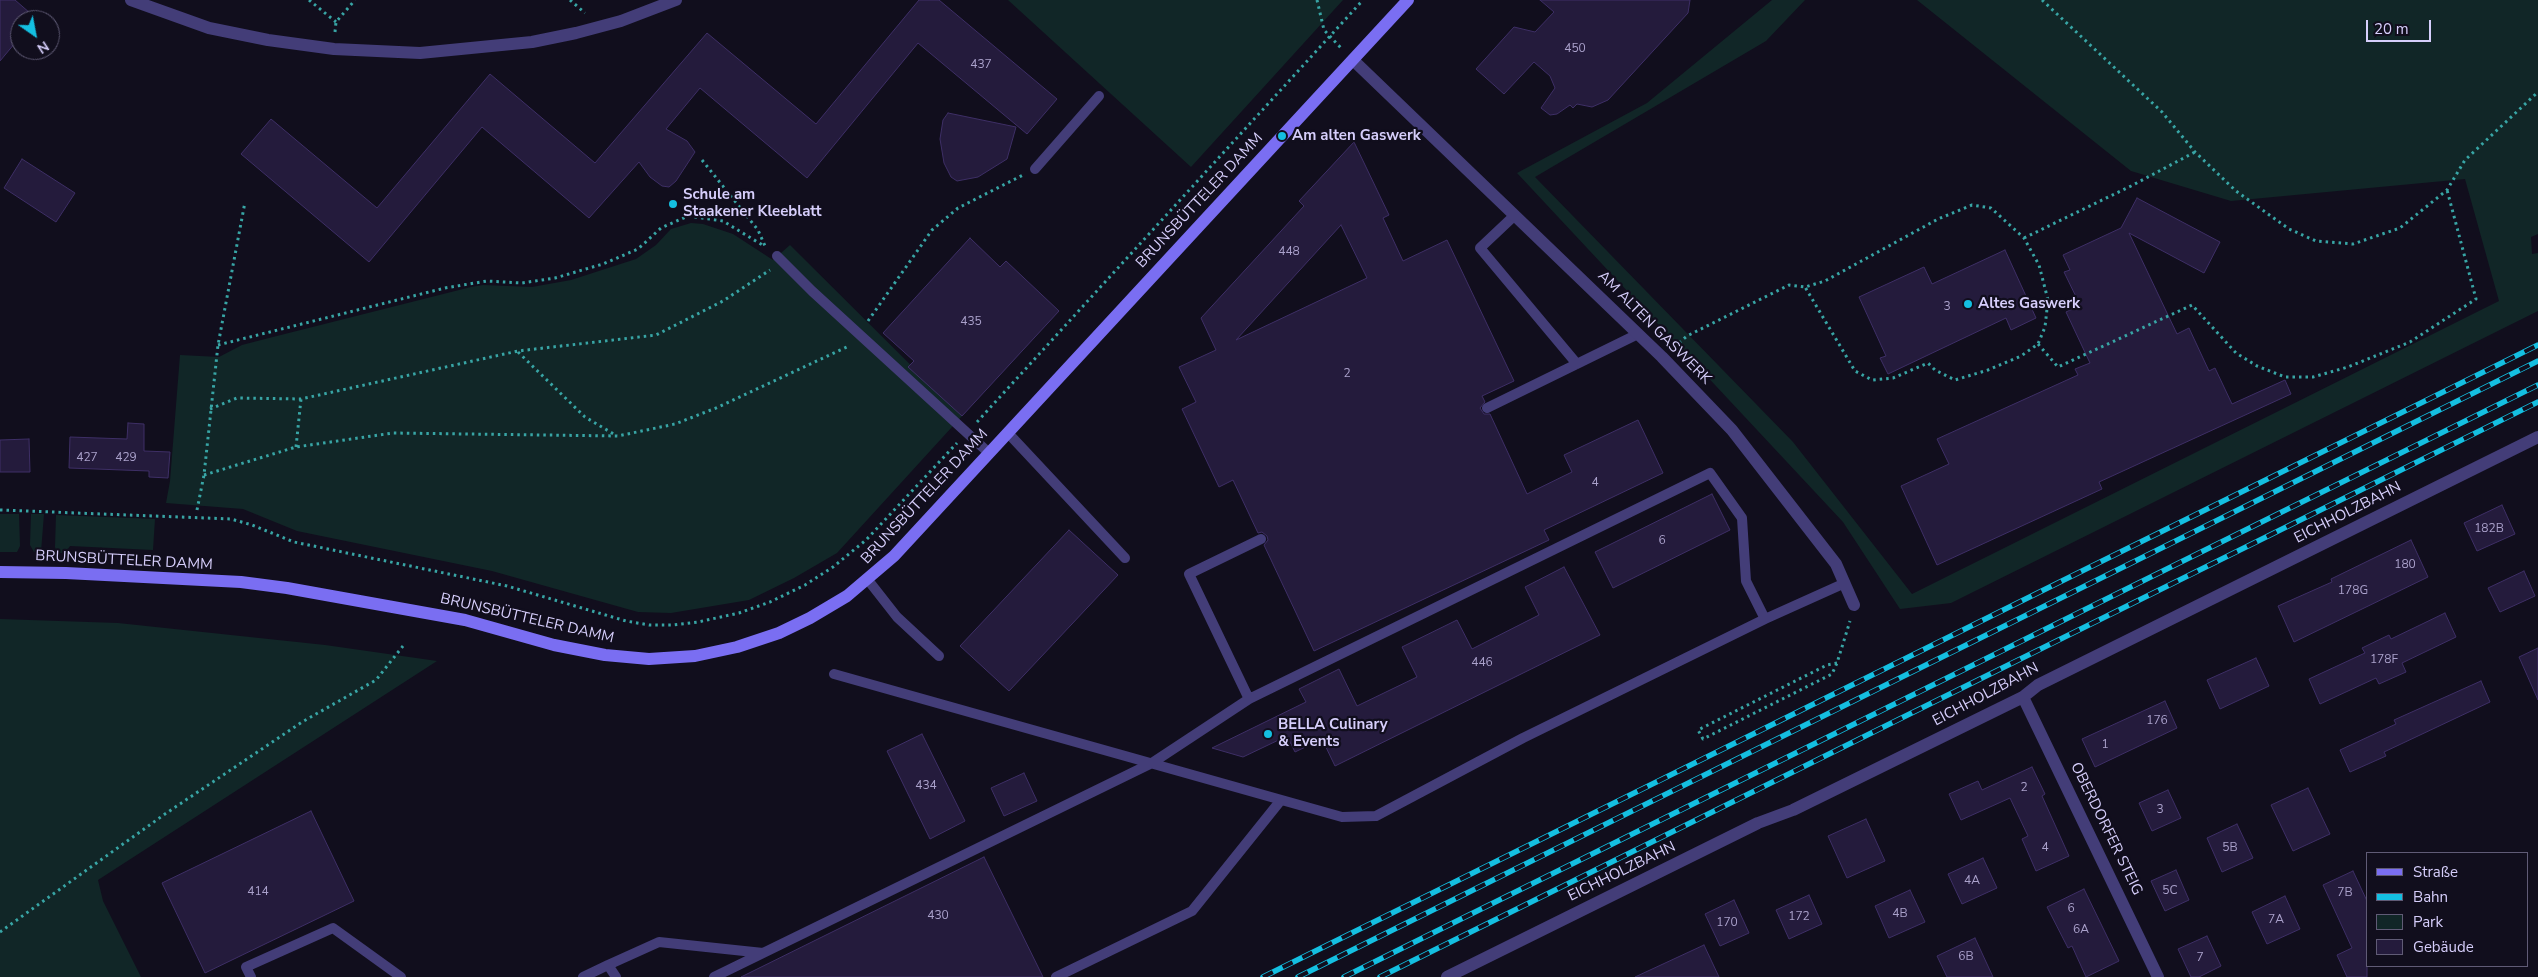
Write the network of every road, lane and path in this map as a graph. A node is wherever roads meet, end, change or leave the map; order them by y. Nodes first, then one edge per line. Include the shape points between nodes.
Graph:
1 (131, 0) edge
2 (309, 0) edge
3 (355, 0) edge
4 (676, 0) edge
5 (1317, 0) edge
6 (1363, 0) edge
7 (1408, 0) edge
8 (2042, 0) edge
9 (336, 22) junction
10 (1329, 37) junction
11 (334, 49) junction
12 (1353, 60) junction
13 (2538, 92) edge
14 (1099, 96) dead end
15 (2195, 152) junction
16 (702, 160) dead end
17 (1035, 169) joint
18 (2447, 190) junction
19 (245, 202) dead end
20 (1515, 215) junction
21 (2024, 238) junction
22 (764, 246) junction
23 (780, 258) junction
24 (1805, 287) junction
25 (859, 334) junction
26 (1638, 334) junction
27 (2038, 344) junction
28 (218, 345) junction
29 (518, 352) junction
30 (1662, 357) junction
31 (1577, 364) junction
32 (301, 399) junction
33 (1487, 408) dead end
34 (210, 409) junction
35 (967, 432) junction
36 (1008, 433) junction
37 (618, 436) junction
38 (2538, 437) edge
39 (296, 447) junction
40 (989, 453) junction
41 (204, 475) junction
42 (0, 510) edge
43 (197, 510) dead end
44 (1261, 539) dead end
45 (1126, 558) dead end
46 (0, 572) edge
47 (868, 580) junction
48 (1846, 583) junction
49 (1854, 605) joint
50 (1765, 619) junction
51 (403, 646) dead end
52 (940, 656) dead end
53 (1837, 663) junction
54 (834, 674) dead end
55 (2023, 696) junction
56 (1249, 699) junction
57 (1152, 763) junction
58 (1281, 800) junction
59 (0, 932) edge
60 (764, 953) junction
61 (608, 965) junction
62 (251, 977) edge
63 (401, 977) edge
64 (583, 977) edge
65 (616, 977) edge
66 (714, 977) edge
67 (1056, 977) edge
68 (1447, 977) edge
69 (2158, 977) edge

1 - 11 street via 209,28
2 - 9 path
3 - 9 path
4 - 11 street via 621,21 532,42 420,52
5 - 10 path via 1324,30
6 - 10 path
7 - 12 main road, BRUNSBÜTTELER DAMM
8 - 15 path via 2162,112
9 - 11 path
10 - 35 path
12 - 20 street, AM ALTEN GASWERK
12 - 36 main road, BRUNSBÜTTELER DAMM
13 - 18 path via 2465,160
14 - 17 lane
15 - 18 path via 2236,191 2289,229 2316,242 2353,244 2400,228
15 - 21 path
16 - 22 path via 758,230
17 - 25 path via 958,208 932,230
18 - 27 path via 2476,299 2410,342 2348,367 2313,377 2285,377 2257,366 2236,353 2192,305 2058,367
19 - 28 path
20 - 26 street, AM ALTEN GASWERK
20 - 31 lane via 1480,248
21 - 24 path via 1991,208 1972,205 1938,219 1825,281
21 - 27 path via 2038,265 2048,300 2045,327
22 - 23 path
22 - 28 path via 723,221 688,216 661,228 638,249 603,264 555,278 522,283 487,281 445,288
23 - 25 lane
23 - 29 path via 723,301 656,335
24 - 27 path via 1855,371 1872,380 1893,378 1928,363 1955,380 2021,356
24 - 30 path via 1790,285 1738,310 1687,336
25 - 35 lane
25 - 37 path via 846,349 716,408 675,424
26 - 30 street, AM ALTEN GASWERK
26 - 31 lane
28 - 34 path
29 - 32 path
29 - 37 path via 585,417
30 - 48 street, AM ALTEN GASWERK via 1732,430 1836,564
31 - 33 lane
32 - 34 path via 237,398
32 - 39 path
34 - 41 path
35 - 40 lane
35 - 42 path via 866,540 833,567 770,602 738,613 672,625 626,621 507,586 294,542 231,519
36 - 40 main road, BRUNSBÜTTELER DAMM
36 - 45 lane
37 - 39 path via 394,433
38 - 55 street, EICHHOLZBAHN via 2038,685
39 - 41 path
40 - 47 main road, BRUNSBÜTTELER DAMM
41 - 43 path
44 - 56 lane via 1189,574
46 - 47 main road, BRUNSBÜTTELER DAMM via 241,582 287,588 465,620 554,645 649,659 695,656 779,633 847,596
47 - 52 lane via 897,617
48 - 49 street, AM ALTEN GASWERK
48 - 50 lane
49 - 53 path
50 - 56 lane via 1746,581 1742,518 1710,473
50 - 58 lane via 1532,734 1376,816 1342,817
51 - 59 path via 376,680 278,738
53 - 53 path via 1827,664 1698,730 1703,739 1832,674
54 - 57 lane
55 - 68 street, EICHHOLZBAHN
55 - 69 street, OBERDORFER STEIG
56 - 57 lane
57 - 58 lane
57 - 60 lane
58 - 67 lane via 1192,911
60 - 61 lane via 659,942
60 - 66 lane
61 - 64 lane
61 - 65 lane
62 - 63 lane via 246,967 333,928

